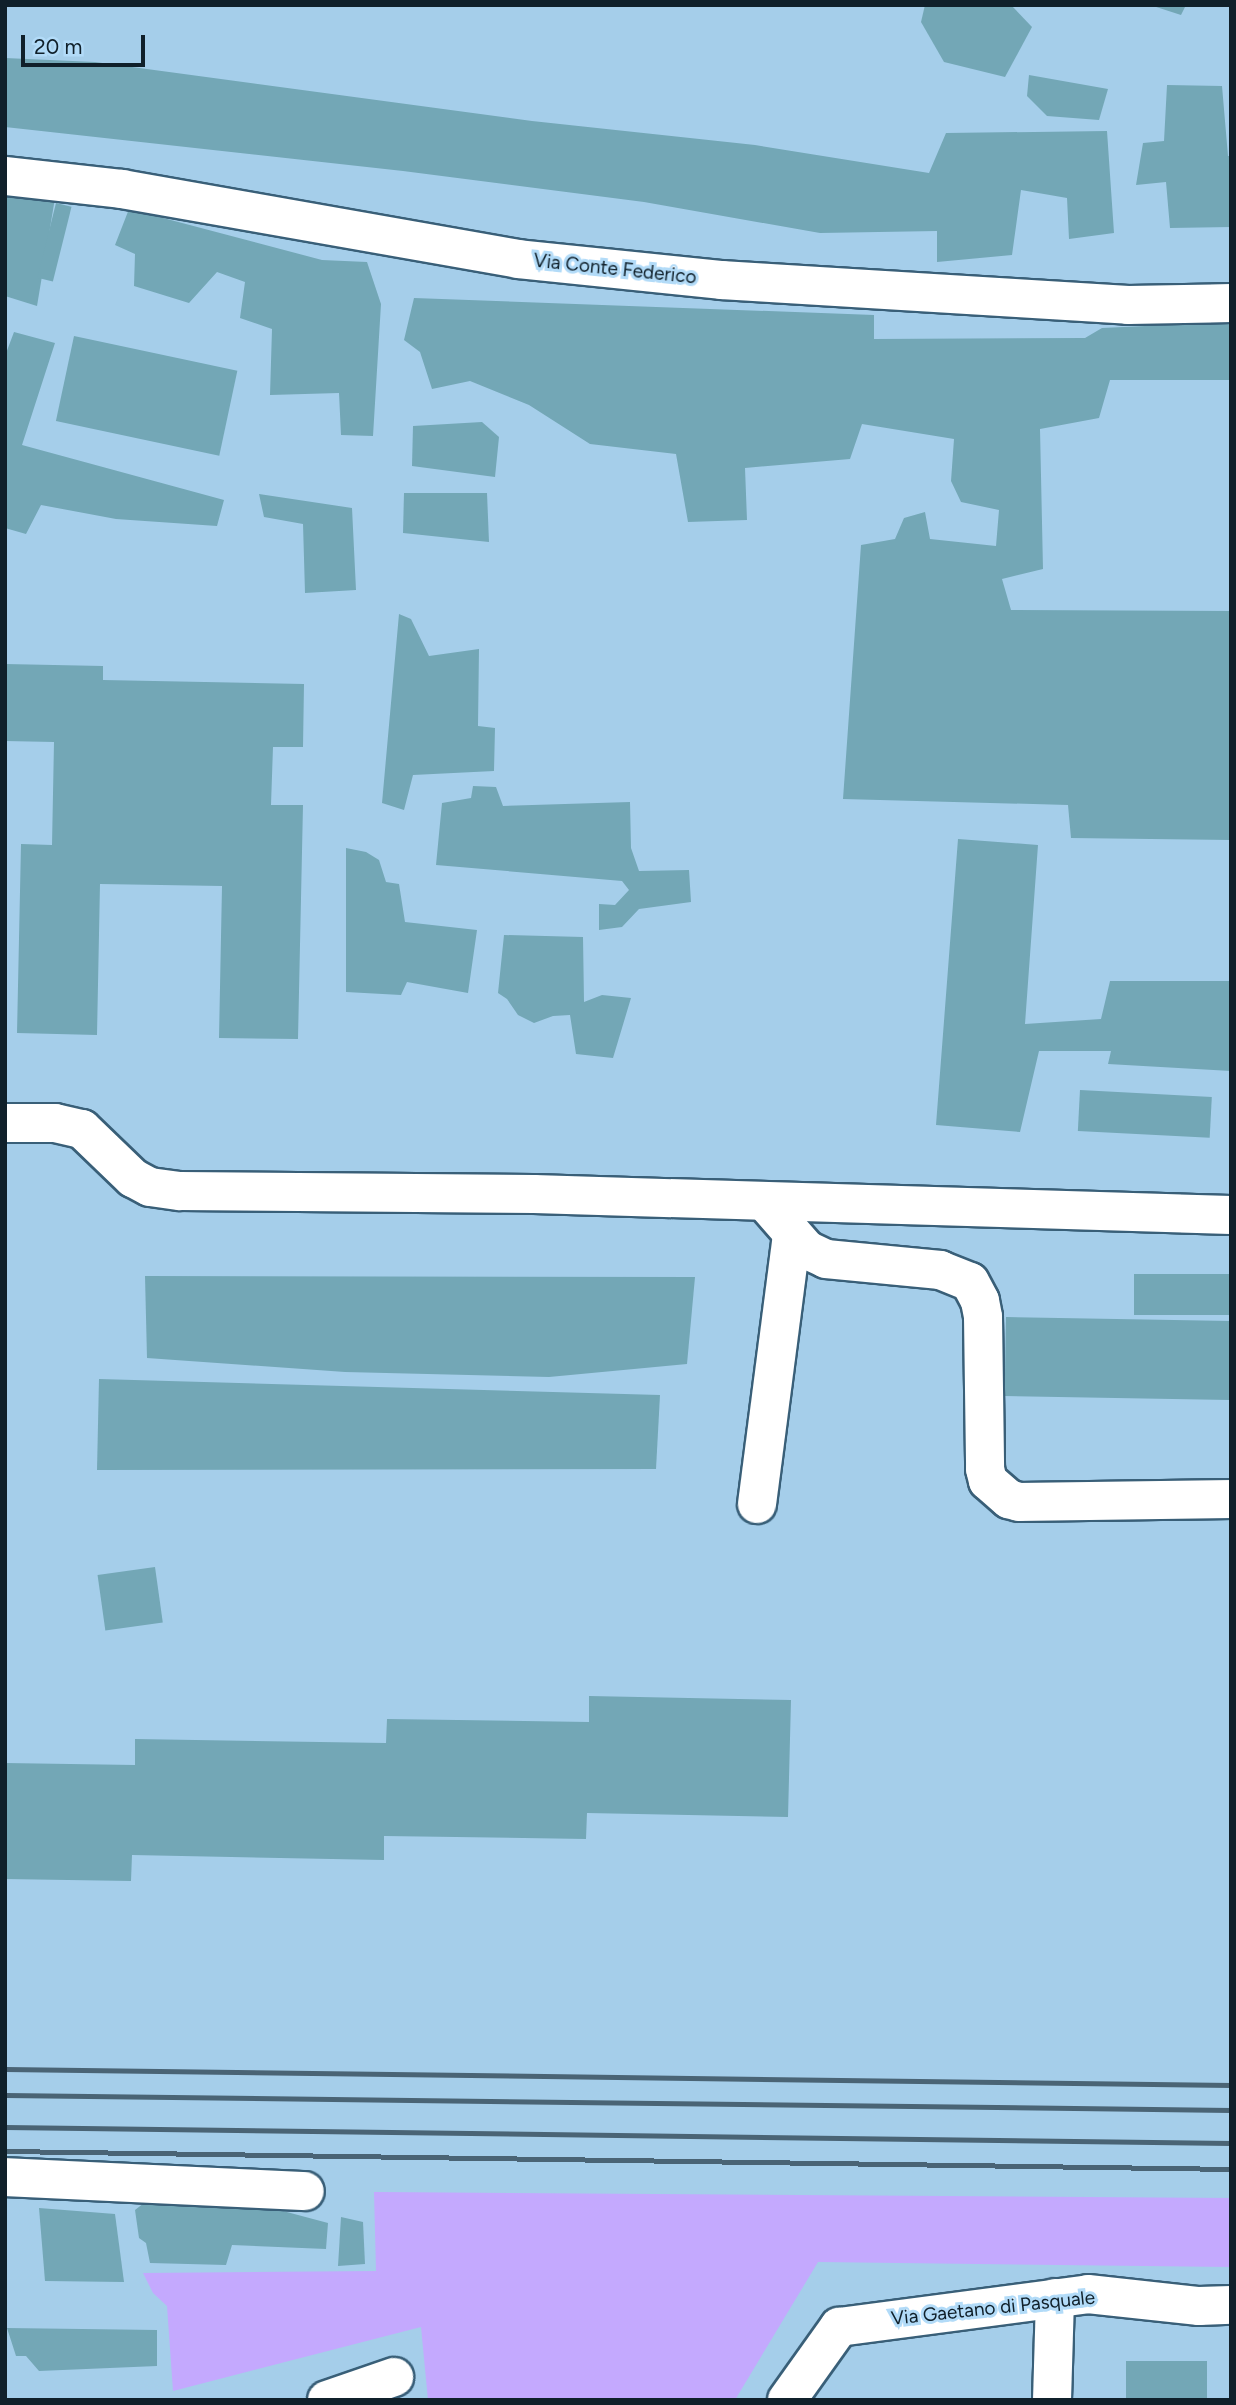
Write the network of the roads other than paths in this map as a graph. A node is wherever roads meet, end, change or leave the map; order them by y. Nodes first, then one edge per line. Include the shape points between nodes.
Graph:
1 (5, 176) edge
2 (1231, 303) edge
3 (5, 1124) edge
4 (765, 1202) junction
5 (1231, 1215) edge
6 (792, 1236) junction
7 (1231, 1499) edge
8 (757, 1504) dead end
9 (5, 2177) edge
10 (305, 2191) dead end
11 (1055, 2298) junction
12 (1231, 2305) edge
13 (394, 2377) dead end
14 (327, 2400) edge
15 (788, 2400) edge
16 (1052, 2400) edge

1 - 2 street, Via Conte Federico via 122,188 518,259 708,279 1128,304
3 - 4 street via 55,1123 82,1129 133,1178 164,1190
4 - 5 street
4 - 6 street
6 - 7 street via 826,1259 940,1270 970,1282 983,1317 985,1469 988,1481 1009,1499
6 - 8 street
9 - 10 street
11 - 12 street, Via Gaetano di Pasquale via 1088,2294
11 - 15 street, Via Gaetano di Pasquale via 839,2327
11 - 16 street
13 - 14 street

